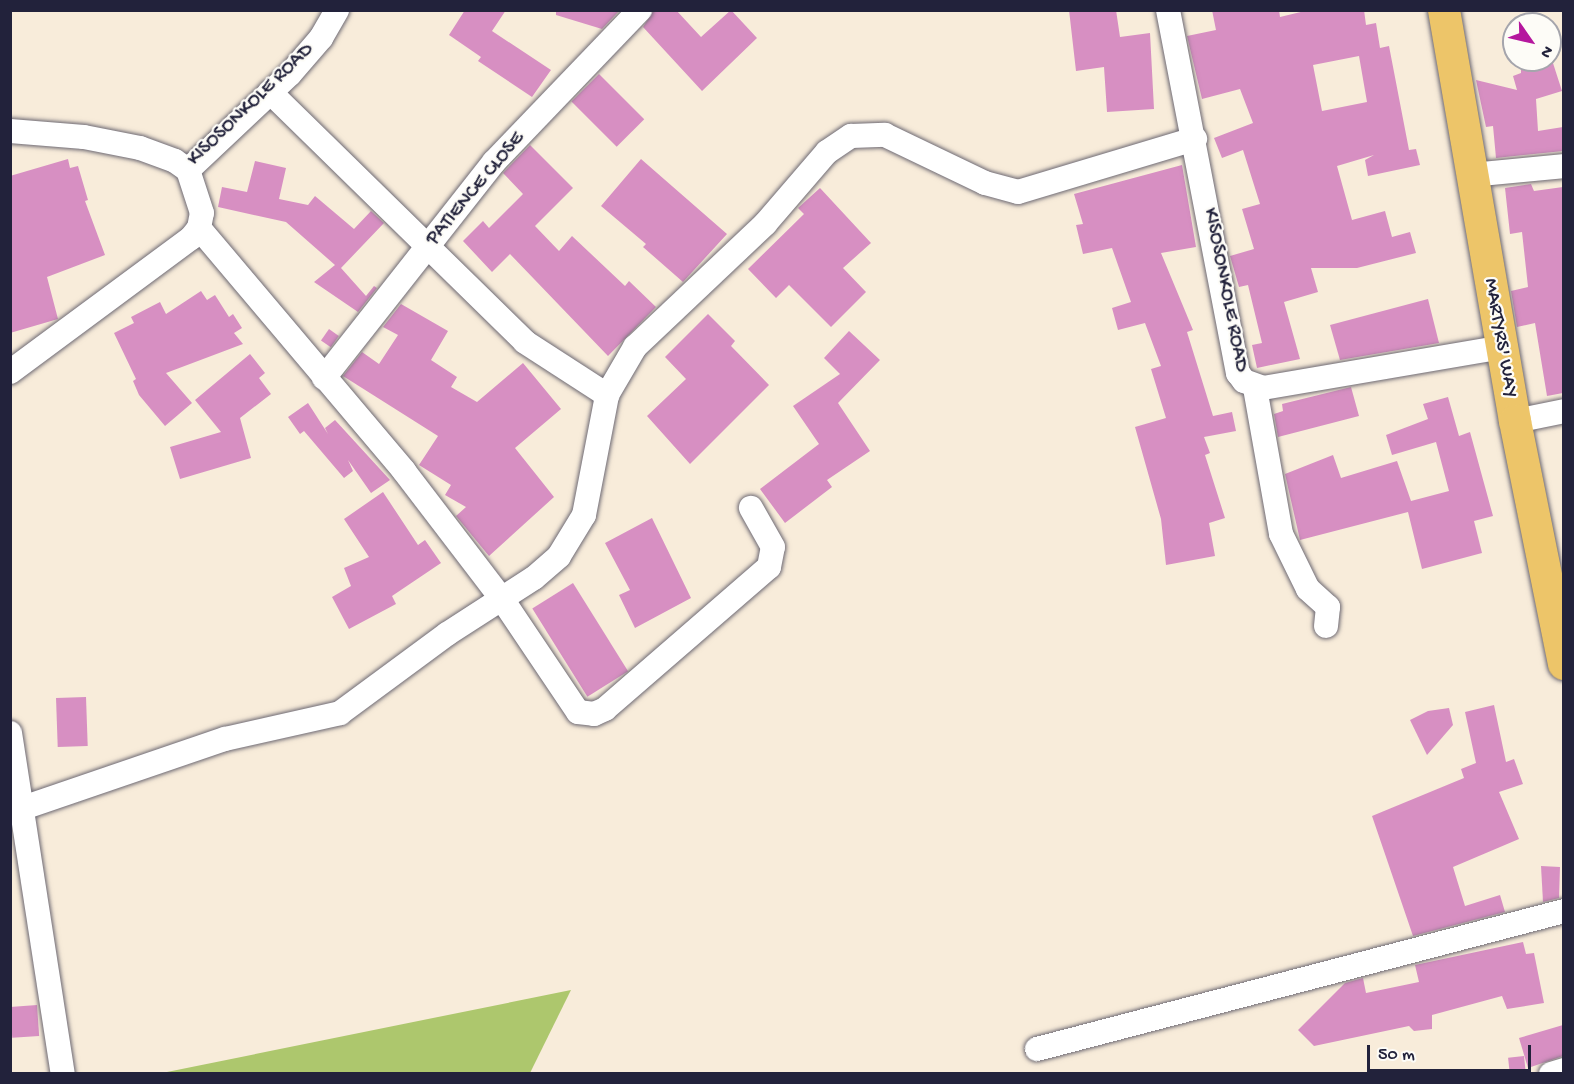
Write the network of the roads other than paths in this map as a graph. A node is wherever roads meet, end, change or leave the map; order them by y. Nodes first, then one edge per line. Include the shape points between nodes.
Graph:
1 (337, 10) edge
2 (640, 10) edge
3 (1167, 10) edge
4 (1444, 10) edge
5 (270, 92) junction
6 (10, 131) edge
7 (1195, 139) junction
8 (1563, 166) edge
9 (188, 170) junction
10 (1472, 175) junction
11 (199, 228) junction
12 (426, 248) junction
13 (1502, 347) junction
14 (10, 372) edge
15 (324, 378) junction
16 (1255, 388) junction
17 (608, 395) junction
18 (1563, 411) edge
19 (1515, 421) junction
20 (751, 508) dead end
21 (502, 599) junction
22 (1326, 626) dead end
23 (1563, 664) edge
24 (10, 733) edge
25 (20, 809) junction
26 (1563, 911) edge
27 (1037, 1049) dead end
28 (1563, 1070) edge
29 (63, 1074) edge
30 (1551, 1074) edge

1 - 5 street, KISOSONKOLE ROAD via 321,38
2 - 12 street, PATIENCE CLOSE via 494,162
3 - 7 street, KISOSONKOLE ROAD
4 - 10 main road, MARTYRS' WAY
5 - 9 street, KISOSONKOLE ROAD
5 - 12 street
6 - 9 street, KISOSONKOLE ROAD via 84,137 140,148
7 - 16 street, KISOSONKOLE ROAD via 1238,373
7 - 17 street via 1018,192 985,183 885,135 851,136 827,152 765,224 635,347
8 - 10 street
9 - 11 street via 202,213
10 - 13 main road, MARTYRS' WAY
11 - 14 street
11 - 15 street
12 - 15 street, PATIENCE CLOSE
12 - 17 street via 525,342
13 - 16 street, KISOSONKOLE ROAD
13 - 19 main road, MARTYRS' WAY
15 - 21 street via 404,471
16 - 22 street via 1281,534 1308,589 1328,607
17 - 21 street via 584,515 573,537 534,578
18 - 19 street
19 - 23 main road, MARTYRS' WAY
20 - 21 street via 773,547 769,567 605,709 594,714 578,712 568,702
21 - 25 street via 340,713 225,739
24 - 25 street
25 - 29 street
26 - 27 street
28 - 30 street

